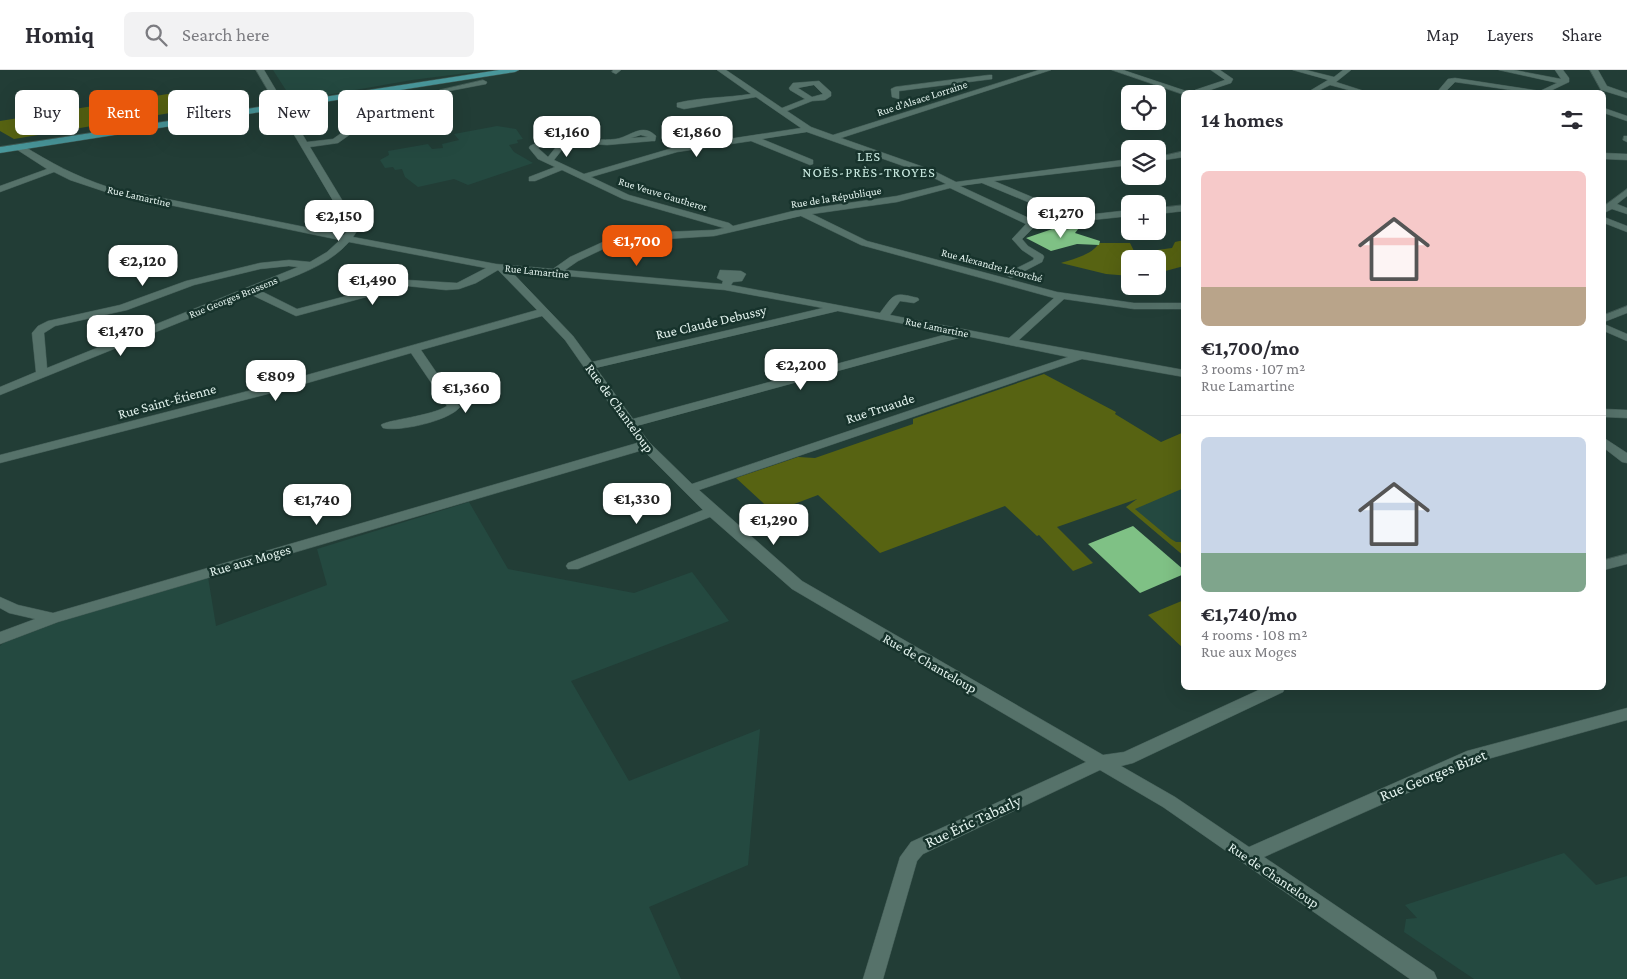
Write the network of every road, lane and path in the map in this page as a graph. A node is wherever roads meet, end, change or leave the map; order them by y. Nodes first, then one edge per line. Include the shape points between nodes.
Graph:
1 (260, 70) edge
2 (514, 70) edge
3 (721, 70) edge
4 (1047, 70) edge
5 (1116, 70) edge
6 (1215, 70) edge
7 (1297, 70) edge
8 (1347, 70) edge
9 (1503, 70) edge
10 (1559, 70) edge
11 (1594, 70) edge
12 (974, 71) edge
13 (989, 76) junction
14 (458, 82) junction
15 (483, 82) dead end
16 (1333, 82) junction
17 (1565, 82) junction
18 (1005, 83) junction
19 (474, 88) dead end
20 (1557, 88) junction
21 (272, 90) edge
22 (444, 90) dead end
23 (1203, 90) edge
24 (1315, 90) edge
25 (1357, 90) edge
26 (1443, 90) edge
27 (1523, 90) edge
28 (1550, 90) edge
29 (1562, 90) edge
30 (1181, 91) edge
31 (756, 95) junction
32 (1627, 96) edge
33 (896, 97) dead end
34 (811, 99) dead end
35 (328, 100) edge
36 (722, 101) dead end
37 (259, 110) edge
38 (1606, 111) edge
39 (784, 113) junction
40 (1627, 119) edge
41 (576, 127) dead end
42 (808, 129) junction
43 (798, 130) junction
44 (300, 135) edge
45 (344, 135) edge
46 (750, 137) junction
47 (832, 138) junction
48 (566, 140) junction
49 (621, 141) dead end
50 (306, 145) junction
51 (19, 147) junction
52 (0, 150) edge
53 (1181, 155) edge
54 (1624, 155) edge
55 (1606, 156) edge
56 (1166, 157) edge
57 (549, 161) junction
58 (810, 162) dead end
59 (1121, 163) edge
60 (563, 168) junction
61 (54, 169) junction
62 (583, 177) junction
63 (532, 179) dead end
64 (983, 180) junction
65 (952, 185) junction
66 (0, 189) edge
67 (1627, 192) edge
68 (1607, 207) edge
69 (1181, 208) edge
70 (1166, 210) edge
71 (1627, 211) edge
72 (803, 213) junction
73 (1121, 214) edge
74 (1077, 219) junction
75 (350, 220) junction
76 (1606, 221) edge
77 (1037, 225) junction
78 (731, 229) junction
79 (1627, 229) edge
80 (315, 232) junction
81 (348, 238) junction
82 (312, 265) junction
83 (499, 268) junction
84 (554, 273) junction
85 (1011, 275) dead end
86 (251, 290) junction
87 (1062, 296) junction
88 (914, 300) dead end
89 (1181, 306) edge
90 (840, 307) junction
91 (1627, 309) edge
92 (543, 312) junction
93 (883, 316) junction
94 (1606, 318) edge
95 (1606, 328) edge
96 (965, 333) junction
97 (1627, 338) edge
98 (1011, 342) junction
99 (414, 349) junction
100 (1082, 356) junction
101 (589, 366) junction
102 (1181, 373) edge
103 (42, 375) junction
104 (0, 391) edge
105 (1606, 413) edge
106 (1627, 414) edge
107 (629, 424) junction
108 (387, 425) dead end
109 (1606, 443) edge
110 (645, 445) junction
111 (1627, 459) edge
112 (0, 460) edge
113 (689, 490) junction
114 (712, 511) junction
115 (1627, 559) edge
116 (1606, 564) edge
117 (573, 566) dead end
118 (0, 602) edge
119 (53, 618) junction
120 (0, 638) edge
121 (1273, 690) edge
122 (1627, 714) edge
123 (1102, 762) junction
124 (1248, 858) junction
125 (873, 979) edge
126 (1427, 979) edge

1 - 21 street
2 - 14 main road
3 - 31 street
4 - 18 street, Rue d'Alsace Lorraine
5 - 30 street
6 - 23 street via 1229,80
7 - 16 street
8 - 16 street
9 - 17 street
10 - 17 street
11 - 32 street via 1604,88
12 - 13 street
13 - 18 street
13 - 33 street via 895,89
14 - 15 street
14 - 19 street
14 - 22 street
14 - 35 main road
16 - 24 street
16 - 25 street
17 - 20 street
18 - 47 street, Rue d'Alsace Lorraine
20 - 28 street
20 - 29 street
26 - 27 street via 1455,80
31 - 36 street
31 - 39 street
34 - 39 street
37 - 51 main road
38 - 40 street
39 - 42 street
39 - 43 street
41 - 48 street
42 - 43 street
42 - 47 street
43 - 46 street
44 - 50 street
45 - 50 street via 335,141
46 - 58 street
46 - 62 street via 667,152
47 - 65 street via 929,172
48 - 49 street
48 - 57 street
48 - 57 street via 551,140 533,148
50 - 75 street
51 - 52 main road
51 - 61 street, Rue Lamartine
53 - 56 street
54 - 55 street
57 - 60 street, Rue Veuve Gautherot
59 - 64 street, Rue de la République
60 - 62 street, Rue Veuve Gautherot
60 - 63 street
61 - 66 street
61 - 80 street, Rue Lamartine via 106,189
62 - 78 street, Rue Veuve Gautherot via 626,197
64 - 65 street, Rue de la République
64 - 74 street
65 - 72 street, Rue de la République via 897,199
65 - 77 street
67 - 68 street
68 - 71 street
69 - 70 street
72 - 78 street, Rue de la République
72 - 87 street, Rue Alexandre Lécorché via 864,243
73 - 74 street
74 - 77 street
75 - 80 street via 336,230
75 - 81 street via 354,228
76 - 79 street
77 - 85 street via 1017,239 1039,257 1037,262
78 - 84 street, Rue de la République via 616,239
80 - 81 street, Rue Lamartine
81 - 82 street, Rue Georges Brassens via 326,258
81 - 83 street, Rue Lamartine
82 - 86 street, Rue Georges Brassens
82 - 103 street via 260,266 190,283 123,308 52,323 38,333
83 - 84 street, Rue Lamartine
83 - 86 street via 448,288 407,283 296,313
83 - 92 street, Rue de Chanteloup
84 - 90 street, Rue Lamartine via 727,283
86 - 103 street, Rue Georges Brassens
87 - 89 street, Rue Alexandre Lécorché via 1134,306
87 - 98 street
88 - 93 street via 897,297
90 - 93 street, Rue Lamartine
90 - 101 street, Rue Claude Debussy
91 - 94 street
92 - 99 street, Rue Saint-Étienne
92 - 101 street, Rue de Chanteloup via 569,338
93 - 96 street, Rue Lamartine
95 - 97 street
96 - 98 street, Rue Lamartine
96 - 107 street
98 - 100 street, Rue Lamartine
99 - 108 street via 454,407 434,416 396,426
99 - 112 street, Rue Saint-Étienne
100 - 102 street, Rue Lamartine
100 - 113 street, Rue Truaude
101 - 107 street, Rue de Chanteloup
103 - 104 street, Rue Georges Brassens
105 - 106 street
107 - 110 street, Rue de Chanteloup
109 - 111 street
110 - 113 street, Rue de Chanteloup
110 - 119 street, Rue aux Moges
113 - 114 street, Rue de Chanteloup
114 - 117 street
114 - 123 street, Rue de Chanteloup via 797,585
115 - 116 street
118 - 119 street via 14,609
119 - 120 street, Rue aux Moges
121 - 123 street, Rue Éric Tabarly via 1126,758
122 - 124 street, Rue Georges Bizet via 1473,756
123 - 124 street, Rue de Chanteloup via 1169,802
123 - 125 street, Rue Éric Tabarly via 918,848 909,857
124 - 126 street, Rue de Chanteloup

